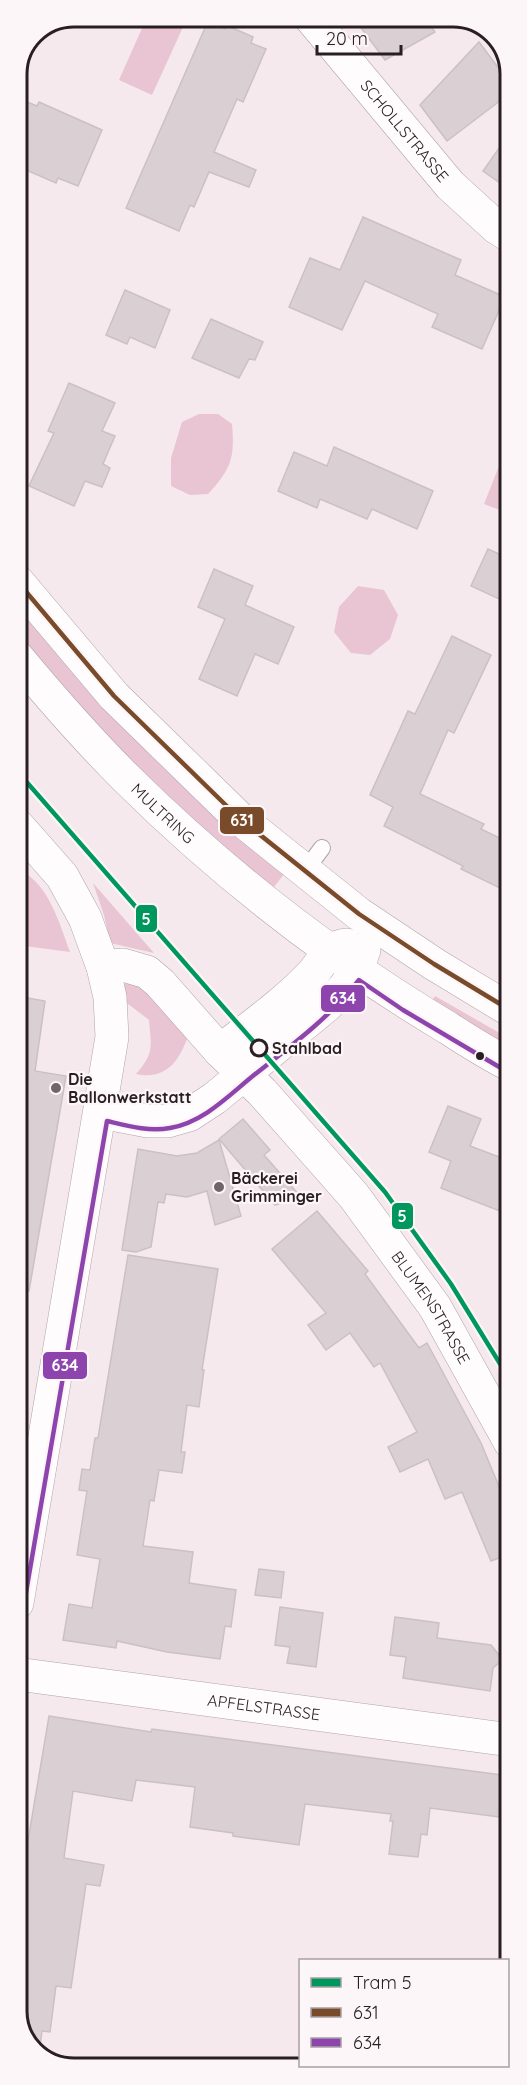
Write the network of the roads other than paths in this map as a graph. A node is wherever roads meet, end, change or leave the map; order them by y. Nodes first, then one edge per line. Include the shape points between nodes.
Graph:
1 (318, 27) edge
2 (500, 230) edge
3 (27, 593) edge
4 (27, 669) edge
5 (27, 836) edge
6 (360, 944) junction
7 (329, 951) junction
8 (103, 967) junction
9 (500, 1004) edge
10 (220, 1052) junction
11 (500, 1059) edge
12 (244, 1074) junction
13 (101, 1112) junction
14 (500, 1424) edge
15 (30, 1451) edge
16 (27, 1486) edge
17 (27, 1675) edge
18 (500, 1739) edge

1 - 2 street, SCHOLLSTRASSE via 450,185
3 - 6 street, MULTRING via 114,696 239,818 313,860
4 - 7 street, MULTRING via 76,726 171,821
5 - 8 street via 62,876 85,918
6 - 7 street, MULTRING
6 - 9 street, MULTRING via 434,964
6 - 11 street, MULTRING via 406,1004
6 - 12 street via 344,988
7 - 10 street via 300,986
8 - 10 street, BLUMENSTRASSE via 123,965 147,972
8 - 13 street via 112,1037
10 - 12 street, BLUMENSTRASSE
12 - 13 street via 189,1115 168,1121
12 - 14 street, BLUMENSTRASSE via 361,1205 435,1307
13 - 15 street
15 - 16 street
17 - 18 street, APFELSTRASSE

